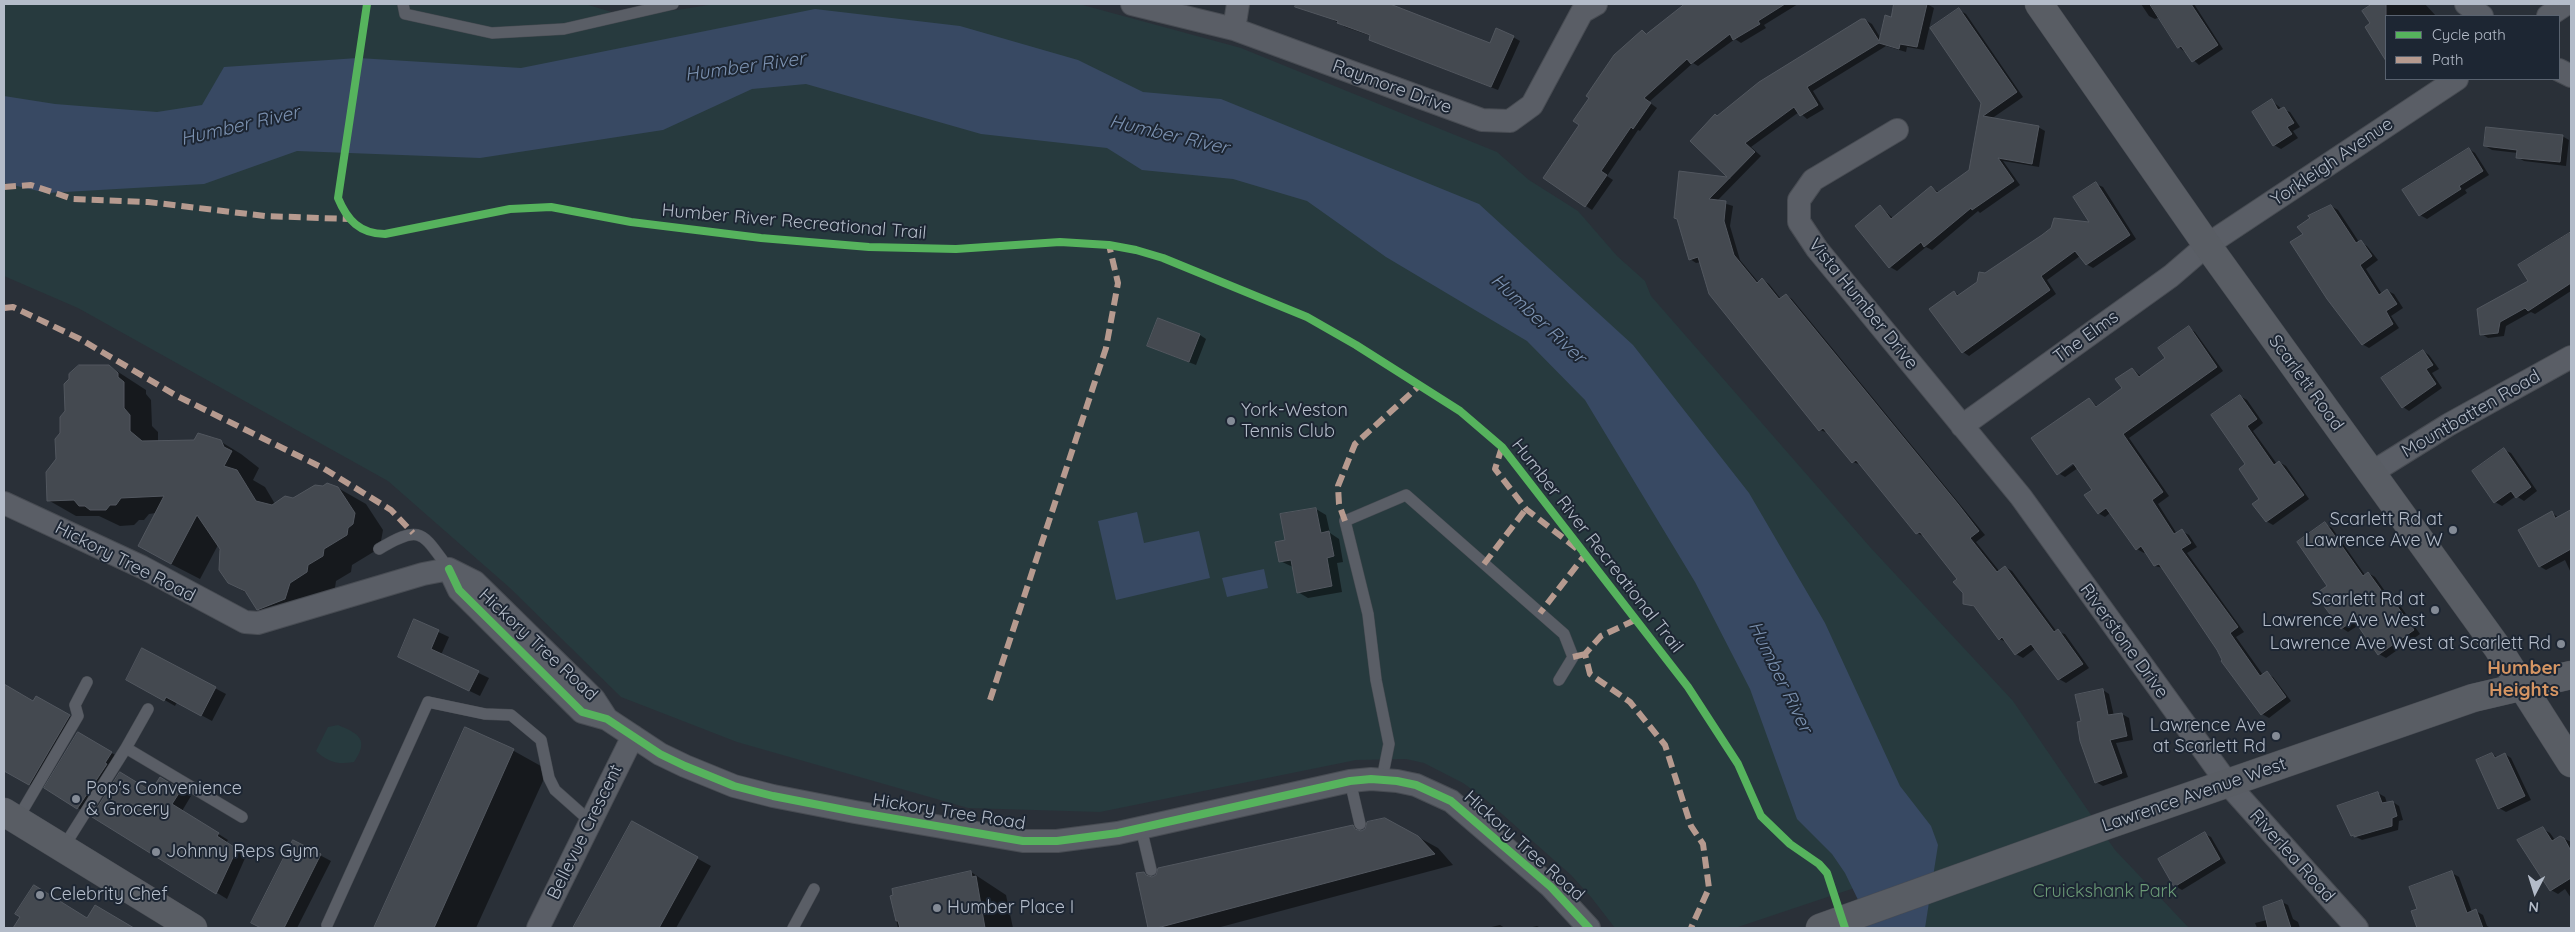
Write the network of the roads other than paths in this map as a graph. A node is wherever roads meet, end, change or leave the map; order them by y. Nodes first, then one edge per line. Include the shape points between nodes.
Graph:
1 (403, 4) edge
2 (673, 4) edge
3 (1132, 4) edge
4 (1238, 4) edge
5 (2039, 4) edge
6 (2466, 4) edge
7 (2566, 4) edge
8 (1586, 7) edge
9 (2481, 15) edge
10 (2550, 15) edge
11 (1234, 29) junction
12 (2456, 80) edge
13 (1897, 130) dead end
14 (2207, 246) junction
15 (2571, 357) edge
16 (1962, 426) junction
17 (2371, 473) junction
18 (2021, 497) joint
19 (4, 503) edge
20 (379, 549) dead end
21 (449, 569) junction
22 (2571, 675) edge
23 (1558, 680) dead end
24 (87, 682) dead end
25 (2522, 687) junction
26 (148, 709) dead end
27 (632, 736) junction
28 (126, 748) junction
29 (2571, 762) edge
30 (1382, 779) junction
31 (1350, 781) junction
32 (2228, 784) junction
33 (10, 816) edge
34 (242, 817) dead end
35 (590, 822) junction
36 (1360, 824) dead end
37 (1141, 828) junction
38 (63, 848) junction
39 (1151, 870) dead end
40 (814, 889) dead end
41 (327, 925) dead end
42 (1827, 926) edge
43 (189, 927) edge
44 (538, 928) edge
45 (793, 928) edge
46 (1589, 928) edge
47 (2357, 928) edge

1 - 2 lane via 406,14 492,33 564,30
3 - 11 street, Raymore Drive
4 - 11 street
5 - 14 main road, Scarlett Road
6 - 9 street
7 - 10 street
8 - 11 street, Raymore Drive via 1532,105 1510,121 1482,120
12 - 14 street, Yorkleigh Avenue
13 - 16 street, Vista Humber Drive via 1813,180 1799,200 1799,222 1817,249
14 - 16 street, The Elms via 2171,276
14 - 17 main road, Scarlett Road
15 - 17 street, Mountbatten Road via 2448,425
16 - 18 street, Vista Humber Drive
17 - 25 main road, Scarlett Road
18 - 32 street, Riverstone Drive
19 - 21 street, Hickory Tree Road via 142,567 245,622 258,623
20 - 21 lane via 402,536 418,534 426,539
21 - 27 street, Hickory Tree Road via 475,582 594,699 607,719
22 - 25 main road, Lawrence Avenue West
23 - 30 lane via 1573,657 1564,634 1406,495 1345,521 1368,614 1376,680 1389,744
24 - 33 lane via 75,705 78,716
25 - 29 main road, Scarlett Road
25 - 32 main road, Lawrence Avenue West via 2473,698
26 - 28 lane
27 - 35 street, Bellevue Crescent
27 - 37 street, Hickory Tree Road via 685,766 734,786 928,826 998,838 1057,841
28 - 34 lane
28 - 38 lane
30 - 31 street, Hickory Tree Road
30 - 46 street, Hickory Tree Road via 1416,785 1451,801 1545,881
31 - 36 lane
31 - 37 street, Hickory Tree Road
32 - 42 main road, Lawrence Avenue West
32 - 47 street, Riverlea Road
33 - 38 main road
35 - 41 lane via 555,790 549,778 541,740 511,714 485,714 428,702
35 - 44 street, Bellevue Crescent
37 - 39 lane
38 - 43 main road
40 - 45 lane

